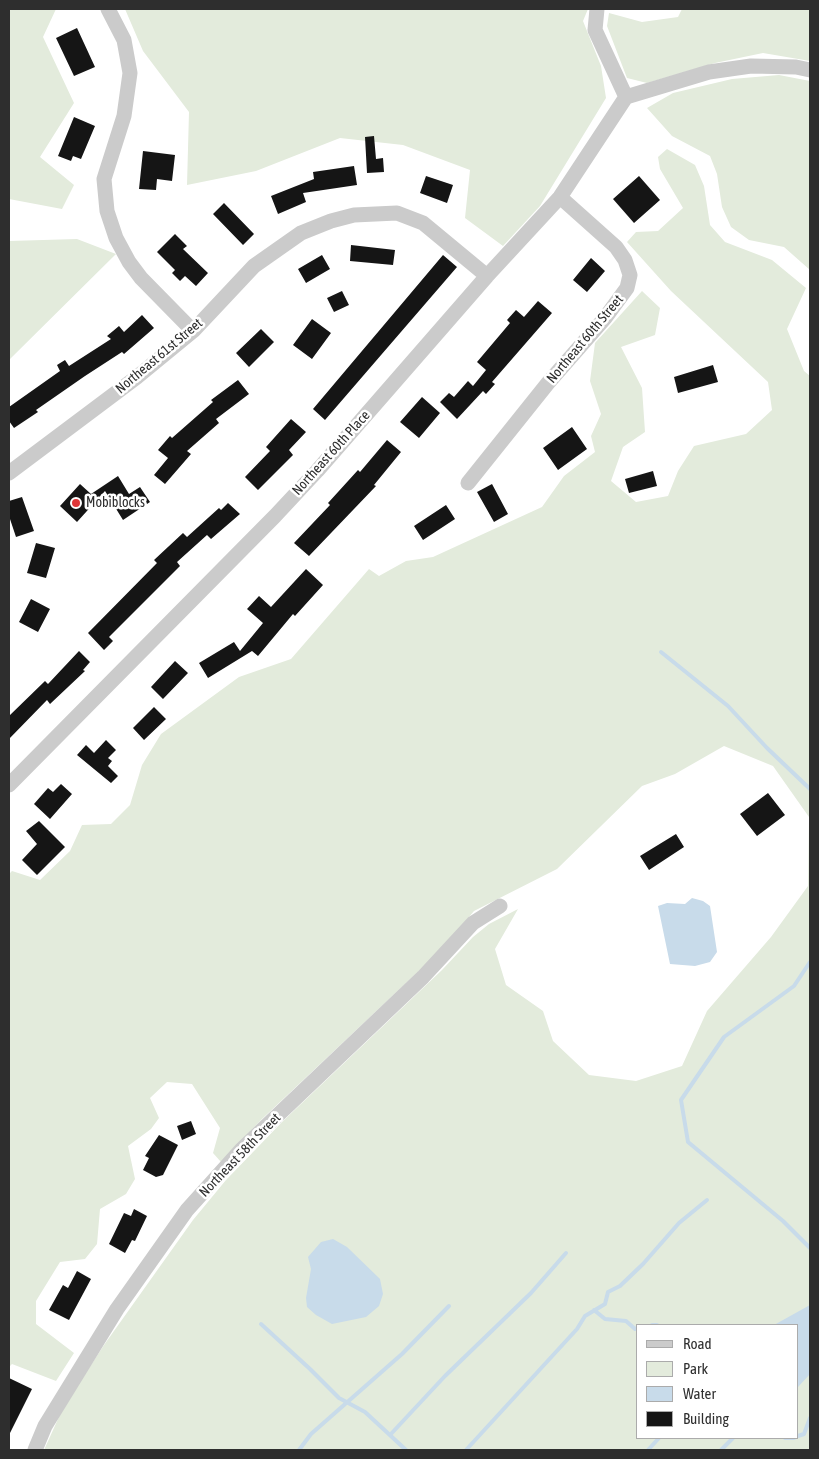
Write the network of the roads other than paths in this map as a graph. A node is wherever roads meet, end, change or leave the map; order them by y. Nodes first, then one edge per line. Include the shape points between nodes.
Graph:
1 (108, 9) edge
2 (596, 15) edge
3 (810, 70) edge
4 (626, 97) junction
5 (560, 197) junction
6 (487, 276) junction
7 (193, 331) junction
8 (9, 473) edge
9 (468, 483) dead end
10 (9, 785) edge
11 (500, 906) dead end
12 (35, 1450) edge

1 - 7 street via 124,40 130,74 124,116 104,179 107,211 129,262
2 - 4 street via 595,30
3 - 4 street via 751,66 709,72
4 - 5 street, Northeast 60th Place
5 - 6 street, Northeast 60th Place
5 - 9 street, Northeast 60th Street via 616,247 630,275 627,288
6 - 7 street, Northeast 61st Street via 423,223 409,216 397,213 354,215 301,233 260,260
6 - 10 street, Northeast 60th Place via 275,516
7 - 8 street, Northeast 61st Street via 73,427
11 - 12 street, Northeast 58th Street via 473,923 423,977 241,1150 186,1210 117,1309 45,1426

